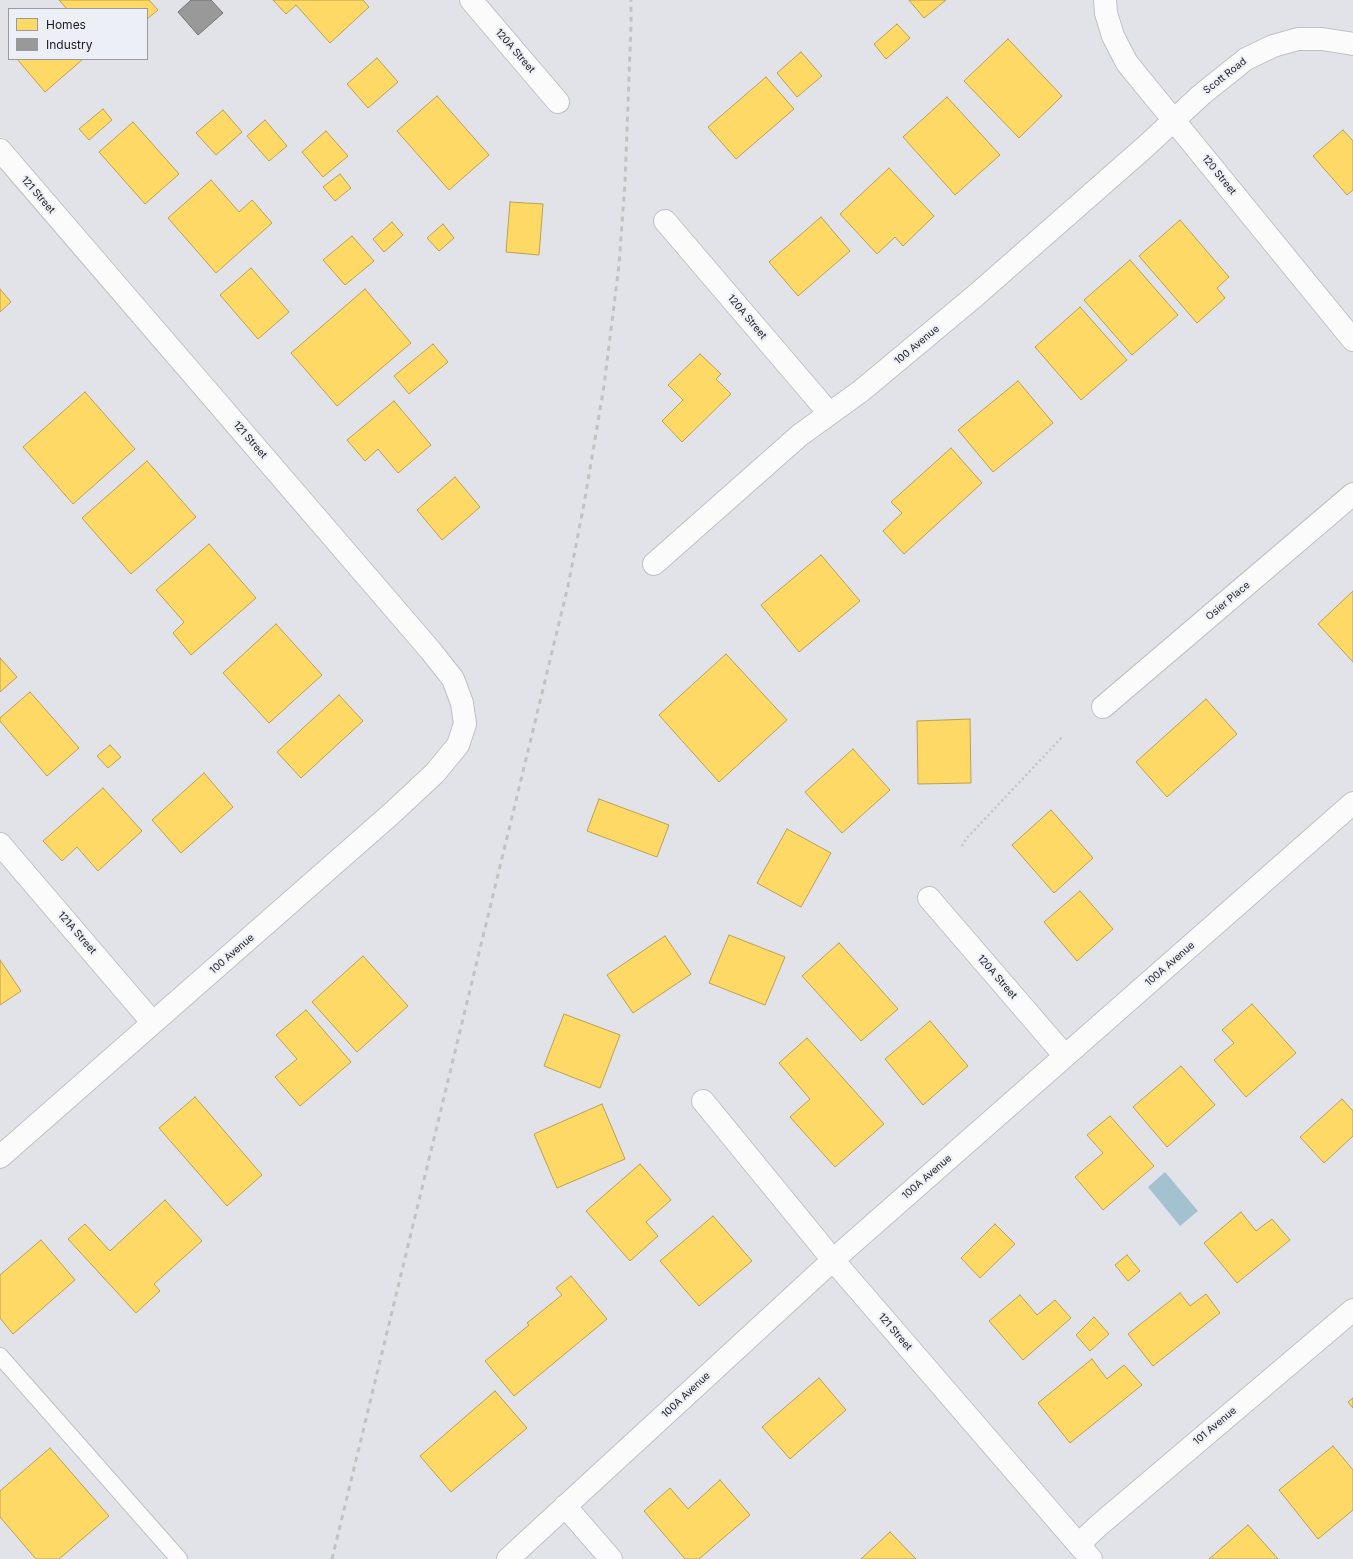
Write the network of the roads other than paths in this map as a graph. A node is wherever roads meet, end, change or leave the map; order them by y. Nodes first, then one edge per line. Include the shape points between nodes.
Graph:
1 (471, 0) edge
2 (1105, 0) edge
3 (1353, 44) edge
4 (558, 102) dead end
5 (1175, 120) junction
6 (0, 150) edge
7 (665, 221) dead end
8 (1353, 340) edge
9 (829, 413) junction
10 (1353, 494) edge
11 (654, 564) dead end
12 (1104, 707) dead end
13 (458, 745) joint
14 (1353, 803) edge
15 (0, 844) edge
16 (929, 898) dead end
17 (153, 1023) junction
18 (1065, 1056) junction
19 (703, 1101) dead end
20 (0, 1157) edge
21 (833, 1260) junction
22 (1353, 1310) edge
23 (0, 1356) edge
24 (565, 1506) junction
25 (1085, 1552) edge
26 (179, 1559) edge
27 (508, 1559) edge
28 (611, 1559) edge

1 - 4 street, 120A Street
2 - 5 street, 120 Street via 1113,36 1127,63
3 - 5 street, Scott Road via 1322,39 1298,39 1273,46 1246,59 1201,95
5 - 8 street, 120 Street
5 - 9 street, 100 Avenue via 975,296 861,391
6 - 13 street, 121 Street via 453,679 462,703 465,724
7 - 9 street, 120A Street
9 - 11 street, 100 Avenue via 800,435
10 - 12 street, Osier Place
13 - 17 street, 100 Avenue via 435,773 391,814
14 - 18 street, 100A Avenue
15 - 17 street, 121A Street
16 - 18 street, 120A Street
17 - 20 street, 100 Avenue
18 - 21 street, 100A Avenue
19 - 21 street, 121 Street
21 - 24 street, 100A Avenue
21 - 25 street, 121 Street
22 - 25 street, 101 Avenue via 1098,1526
23 - 26 lane
24 - 27 street, 100A Avenue
24 - 28 street

